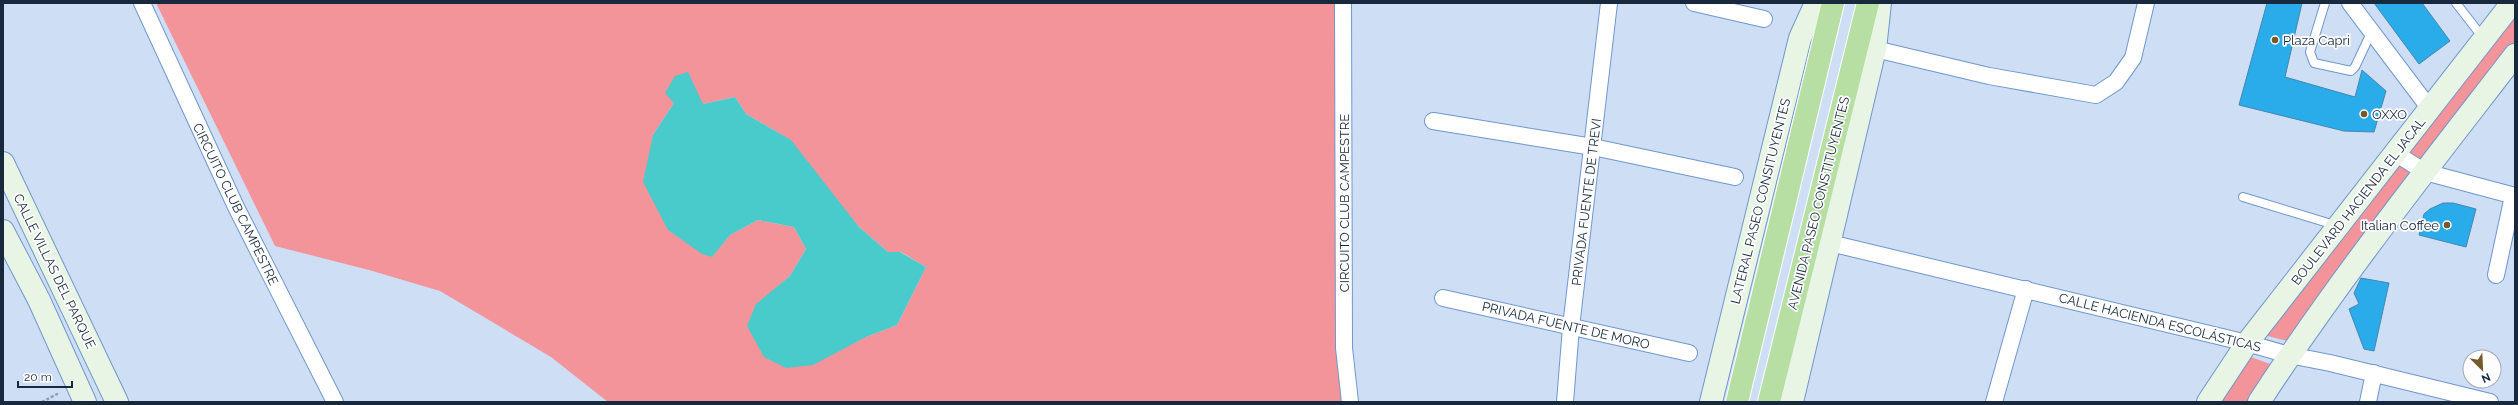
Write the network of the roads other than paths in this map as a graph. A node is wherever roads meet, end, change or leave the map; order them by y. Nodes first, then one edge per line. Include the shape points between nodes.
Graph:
1 (142, 3) edge
2 (1343, 3) edge
3 (1609, 3) edge
4 (1694, 3) edge
5 (1816, 3) edge
6 (1834, 3) edge
7 (1868, 3) edge
8 (1880, 3) edge
9 (2146, 3) edge
10 (2325, 3) edge
11 (2350, 3) edge
12 (2456, 3) edge
13 (2512, 3) edge
14 (1764, 19) dead end
15 (2371, 33) junction
16 (2484, 39) junction
17 (1876, 49) junction
18 (2515, 55) edge
19 (2430, 109) junction
20 (1433, 121) dead end
21 (1593, 147) junction
22 (2395, 153) junction
23 (3, 163) edge
24 (2425, 172) junction
25 (1735, 177) dead end
26 (2514, 196) edge
27 (2243, 197) dead end
28 (2338, 226) junction
29 (3, 231) edge
30 (1830, 243) junction
31 (2496, 275) dead end
32 (2026, 289) junction
33 (1443, 298) dead end
34 (1572, 327) junction
35 (2247, 343) junction
36 (1689, 352) dead end
37 (2289, 355) junction
38 (2374, 373) junction
39 (84, 402) edge
40 (117, 402) edge
41 (335, 402) edge
42 (1350, 402) edge
43 (1565, 402) edge
44 (1710, 402) edge
45 (1737, 402) edge
46 (1769, 402) edge
47 (1792, 402) edge
48 (1994, 402) edge
49 (2208, 402) edge
50 (2259, 402) edge
51 (2368, 402) edge
52 (2490, 402) edge

1 - 41 street, CIRCUITO CLUB CAMPESTRE via 236,207
2 - 42 street, CIRCUITO CLUB CAMPESTRE via 1344,348
3 - 21 street, PRIVADA FUENTE DE TREVI
4 - 14 street
5 - 44 main road, LATERAL PASEO CONSITUYENTES via 1800,38
6 - 45 highway
7 - 46 highway, AVENIDA PASEO CONSTITUYENTES
8 - 17 main road
9 - 17 street via 2133,58 2116,82 2096,95 1989,76
10 - 15 lane via 2310,52 2314,63 2351,71 2357,64
11 - 15 street
12 - 16 lane
13 - 16 main road, BOULEVARD HACIENDA EL JACAL
15 - 19 street
16 - 19 main road, BOULEVARD HACIENDA EL JACAL
17 - 30 main road
18 - 24 main road
19 - 22 main road, BOULEVARD HACIENDA EL JACAL
20 - 21 street
21 - 25 street
21 - 34 street, PRIVADA FUENTE DE TREVI
22 - 24 street
22 - 28 main road, BOULEVARD HACIENDA EL JACAL
23 - 40 main road, CALLE VILLAS DEL PARQUE
24 - 26 street
24 - 37 main road
26 - 31 street
27 - 28 lane
28 - 35 main road, BOULEVARD HACIENDA EL JACAL
29 - 39 main road via 38,300
30 - 32 street, CALLE HACIENDA ESCOLÁSTICAS
30 - 47 main road
32 - 35 street, CALLE HACIENDA ESCOLÁSTICAS
32 - 48 street
33 - 34 street, PRIVADA FUENTE DE MORO
34 - 36 street, PRIVADA FUENTE DE MORO
34 - 43 street, PRIVADA FUENTE DE TREVI
35 - 37 street, CALLE HACIENDA ESCOLÁSTICAS
35 - 49 main road, BOULEVARD HACIENDA EL JACAL
37 - 38 street, CALLE HACIENDA ESCOLÁSTICAS
37 - 50 main road
38 - 51 street
38 - 52 street, CALLE HACIENDA ESCOLÁSTICAS

